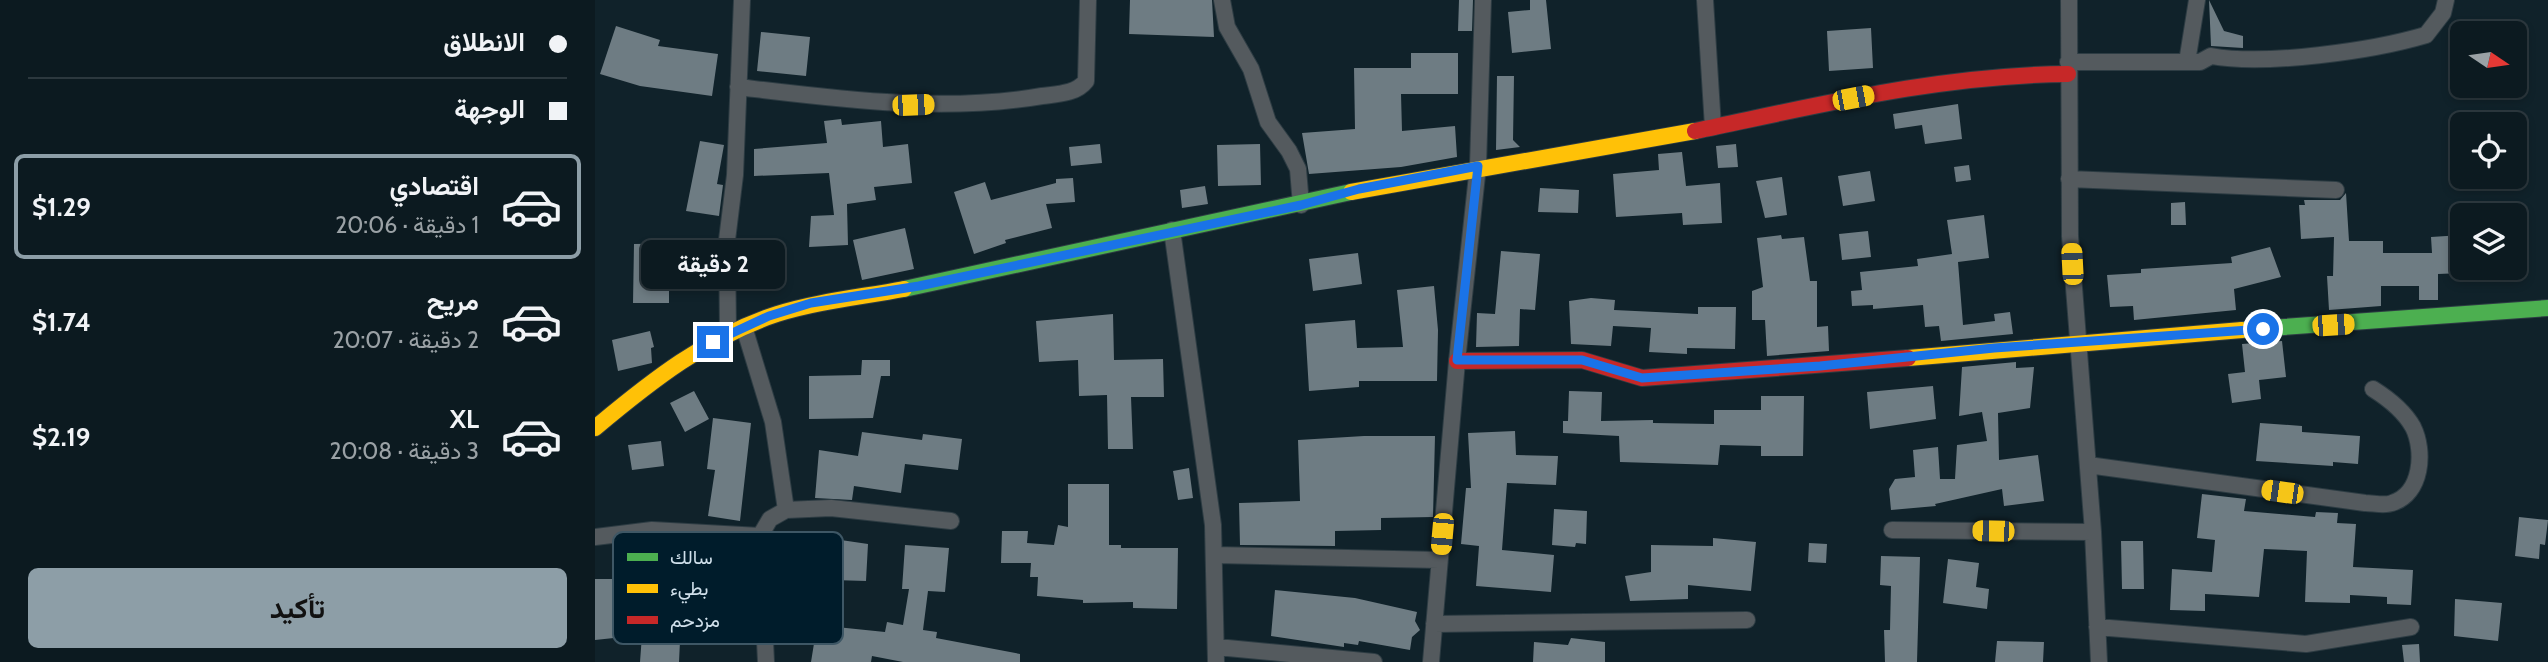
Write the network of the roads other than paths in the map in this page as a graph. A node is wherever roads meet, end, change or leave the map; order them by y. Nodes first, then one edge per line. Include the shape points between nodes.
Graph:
1 (742, 0) edge
2 (1088, 0) edge
3 (1222, 0) edge
4 (1483, 0) edge
5 (1705, 0) edge
6 (2069, 0) edge
7 (2197, 0) edge
8 (2446, 0) edge
9 (2187, 62) junction
10 (2068, 68) junction
11 (738, 86) junction
12 (1713, 127) junction
13 (1478, 166) junction
14 (2069, 179) junction
15 (2336, 190) dead end
16 (1301, 205) junction
17 (1172, 230) junction
18 (2548, 308) edge
19 (744, 327) junction
20 (728, 334) junction
21 (2078, 342) junction
22 (1457, 360) junction
23 (2373, 389) dead end
24 (595, 428) edge
25 (2088, 465) junction
26 (786, 510) junction
27 (951, 521) dead end
28 (1892, 530) dead end
29 (636, 532) edge
30 (688, 532) edge
31 (762, 532) edge
32 (2093, 532) junction
33 (613, 535) edge
34 (595, 537) edge
35 (1215, 555) junction
36 (1439, 560) junction
37 (1747, 620) dead end
38 (1434, 624) junction
39 (2097, 627) junction
40 (2411, 627) dead end
41 (765, 644) edge
42 (1217, 655) edge
43 (766, 662) edge
44 (1374, 662) edge
45 (1431, 662) edge
46 (2099, 662) edge

1 - 11 street
2 - 11 street via 1086,81 1068,92 1014,101 913,105
3 - 16 street via 1227,27 1251,69 1268,122 1298,169
4 - 13 street
5 - 12 street
6 - 10 street
7 - 9 street
8 - 9 street via 2435,27 2411,40 2347,51 2235,60 2211,56
9 - 10 street
10 - 12 street via 1932,82
10 - 14 street
11 - 20 street via 727,240
12 - 13 street
13 - 16 street
13 - 22 street
14 - 15 street
14 - 21 street
16 - 17 street
17 - 19 street via 919,286 811,303
17 - 35 street
18 - 21 street
19 - 20 street
19 - 26 street via 773,422
20 - 24 street via 672,366
21 - 22 street via 1642,378 1582,360
21 - 25 street
22 - 36 street
23 - 25 street via 2391,400 2413,428 2421,462 2412,488 2393,503
25 - 32 street
26 - 27 street via 831,508
26 - 31 street via 770,519
28 - 32 street
29 - 30 street
32 - 39 street
33 - 34 street
35 - 36 street
35 - 42 street
36 - 38 street
37 - 38 street
38 - 45 street
39 - 40 street via 2306,644
39 - 46 street
41 - 43 street
42 - 44 street

